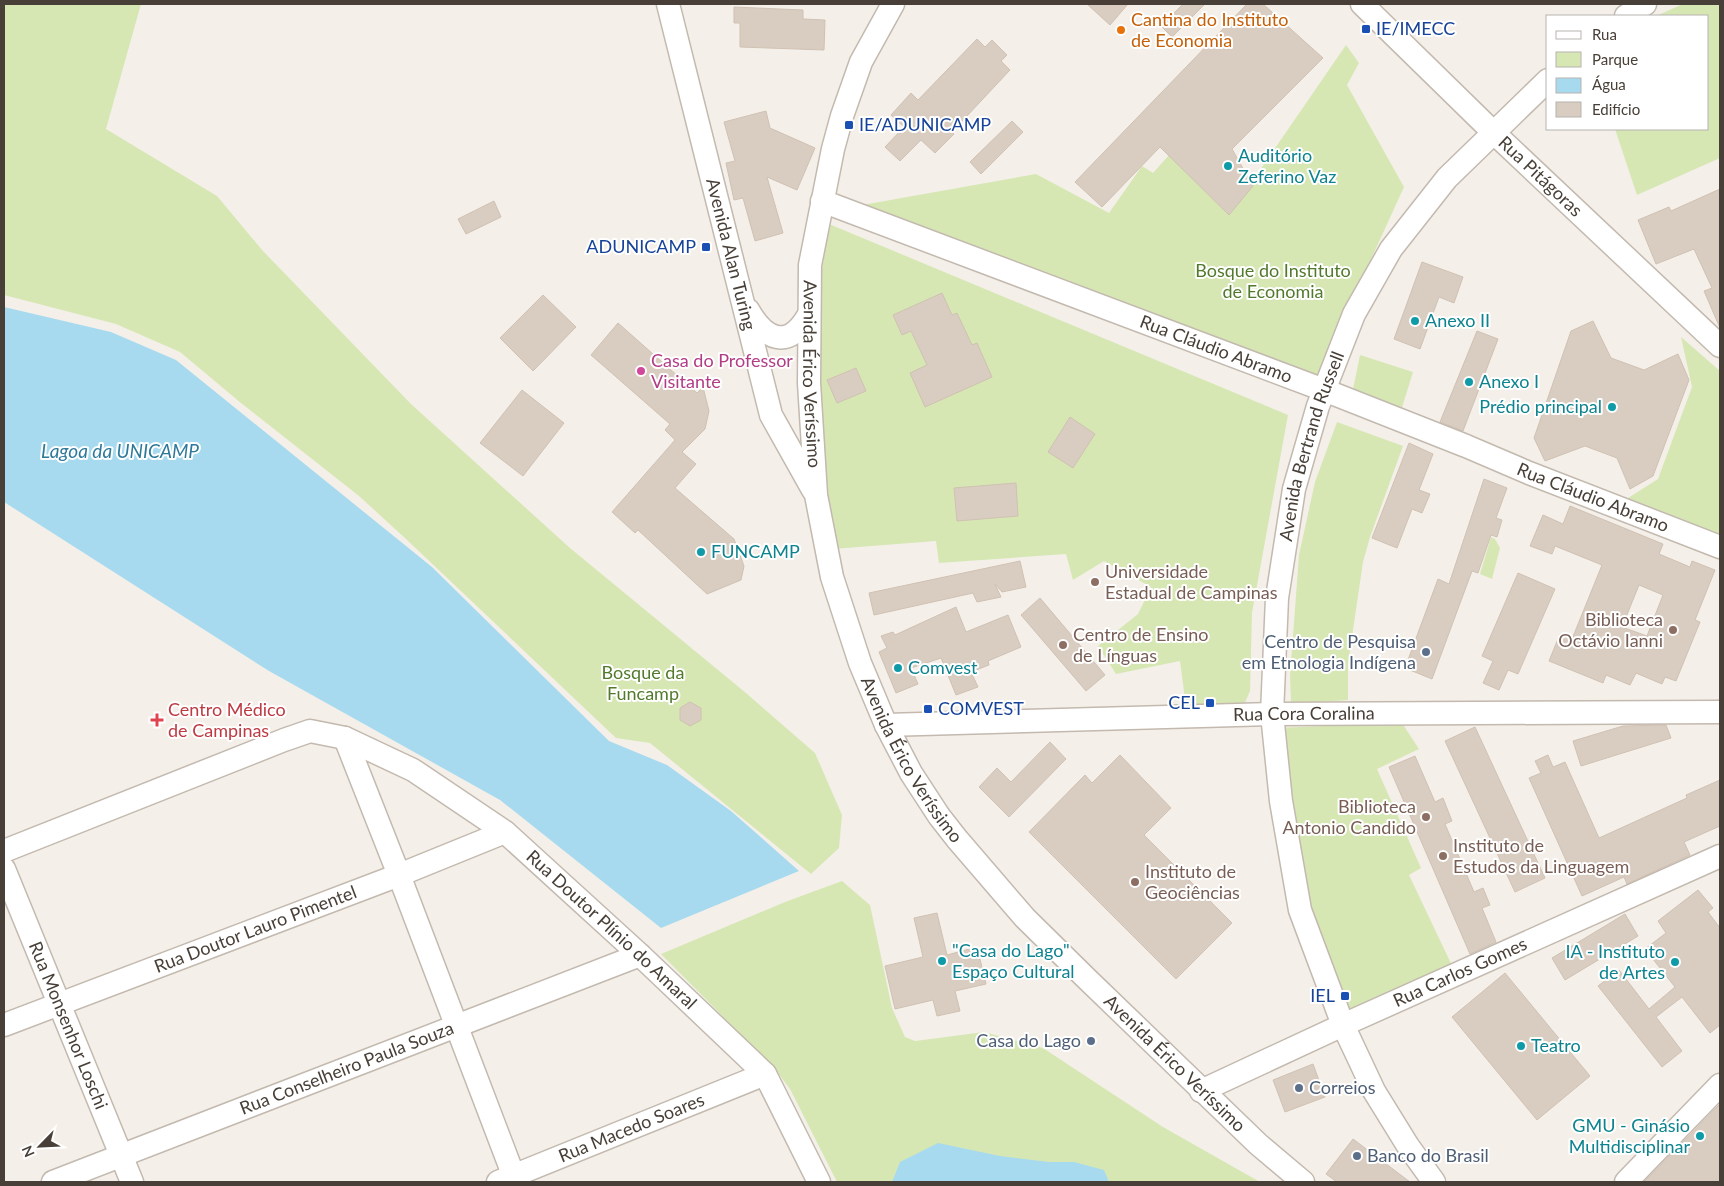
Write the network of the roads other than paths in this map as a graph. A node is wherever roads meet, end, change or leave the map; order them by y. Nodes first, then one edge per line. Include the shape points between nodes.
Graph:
1 (1362, 4) edge
2 (1645, 4) edge
3 (669, 5) edge
4 (891, 5) edge
5 (1628, 15) edge
6 (1546, 82) edge
7 (1494, 132) junction
8 (822, 201) junction
9 (744, 303) junction
10 (808, 316) junction
11 (1720, 346) edge
12 (1324, 390) junction
13 (816, 495) junction
14 (1720, 547) edge
15 (1720, 712) edge
16 (1272, 714) junction
17 (886, 725) junction
18 (345, 738) junction
19 (505, 832) junction
20 (4, 850) edge
21 (1720, 856) edge
22 (4, 869) edge
23 (400, 874) junction
24 (640, 955) junction
25 (60, 1003) junction
26 (4, 1025) edge
27 (456, 1025) junction
28 (1343, 1025) junction
29 (765, 1074) junction
30 (1720, 1085) edge
31 (1201, 1091) junction
32 (121, 1156) junction
33 (509, 1180) edge
34 (53, 1182) edge
35 (132, 1182) edge
36 (819, 1182) edge
37 (1303, 1182) edge
38 (1434, 1182) edge
39 (1626, 1182) edge

1 - 7 street, Rua Pitágoras
2 - 5 street
3 - 9 street, Avenida Alan Turing
4 - 8 street, Avenida Érico Veríssimo via 859,69 842,116
6 - 7 street, Avenida Bertrand Russell
7 - 11 street, Rua Pitágoras
7 - 12 street, Avenida Bertrand Russell via 1447,178 1390,249 1354,314
8 - 10 street, Avenida Érico Veríssimo via 810,265
8 - 12 street, Rua Cláudio Abramo
9 - 10 street via 756,324 775,336 785,337 796,332
9 - 13 street, Avenida Alan Turing via 771,415
10 - 13 street, Avenida Érico Veríssimo
12 - 14 street, Rua Cláudio Abramo
12 - 16 street, Avenida Bertrand Russell via 1291,509 1277,598
13 - 17 street, Avenida Érico Veríssimo via 832,578 860,663
15 - 16 street, Rua Cora Coralina
16 - 17 street, Rua Cora Coralina
16 - 28 street, Avenida Bertrand Russell via 1281,801 1300,910
17 - 31 street, Avenida Érico Veríssimo via 911,773 939,816 1011,901
18 - 19 street, Rua Doutor Plínio do Amaral via 413,770
18 - 20 street, Rua Doutor Plínio do Amaral via 310,731
18 - 23 street
19 - 23 street, Rua Doutor Lauro Pimentel
19 - 24 street, Rua Doutor Plínio do Amaral
21 - 28 street, Rua Carlos Gomes
22 - 25 street, Rua Monsenhor Loschi
23 - 25 street, Rua Doutor Lauro Pimentel
23 - 27 street
24 - 27 street, Rua Conselheiro Paula Souza
24 - 29 street, Rua Doutor Plínio do Amaral
25 - 26 street, Rua Doutor Lauro Pimentel
25 - 32 street, Rua Monsenhor Loschi
27 - 32 street, Rua Conselheiro Paula Souza
27 - 33 street
28 - 31 street, Rua Carlos Gomes
28 - 38 street, Avenida Bertrand Russell via 1374,1091
29 - 33 street, Rua Macedo Soares
29 - 36 street, Rua Doutor Plínio do Amaral
30 - 39 street
31 - 37 street, Avenida Érico Veríssimo
32 - 34 street, Rua Conselheiro Paula Souza
32 - 35 street, Rua Monsenhor Loschi

